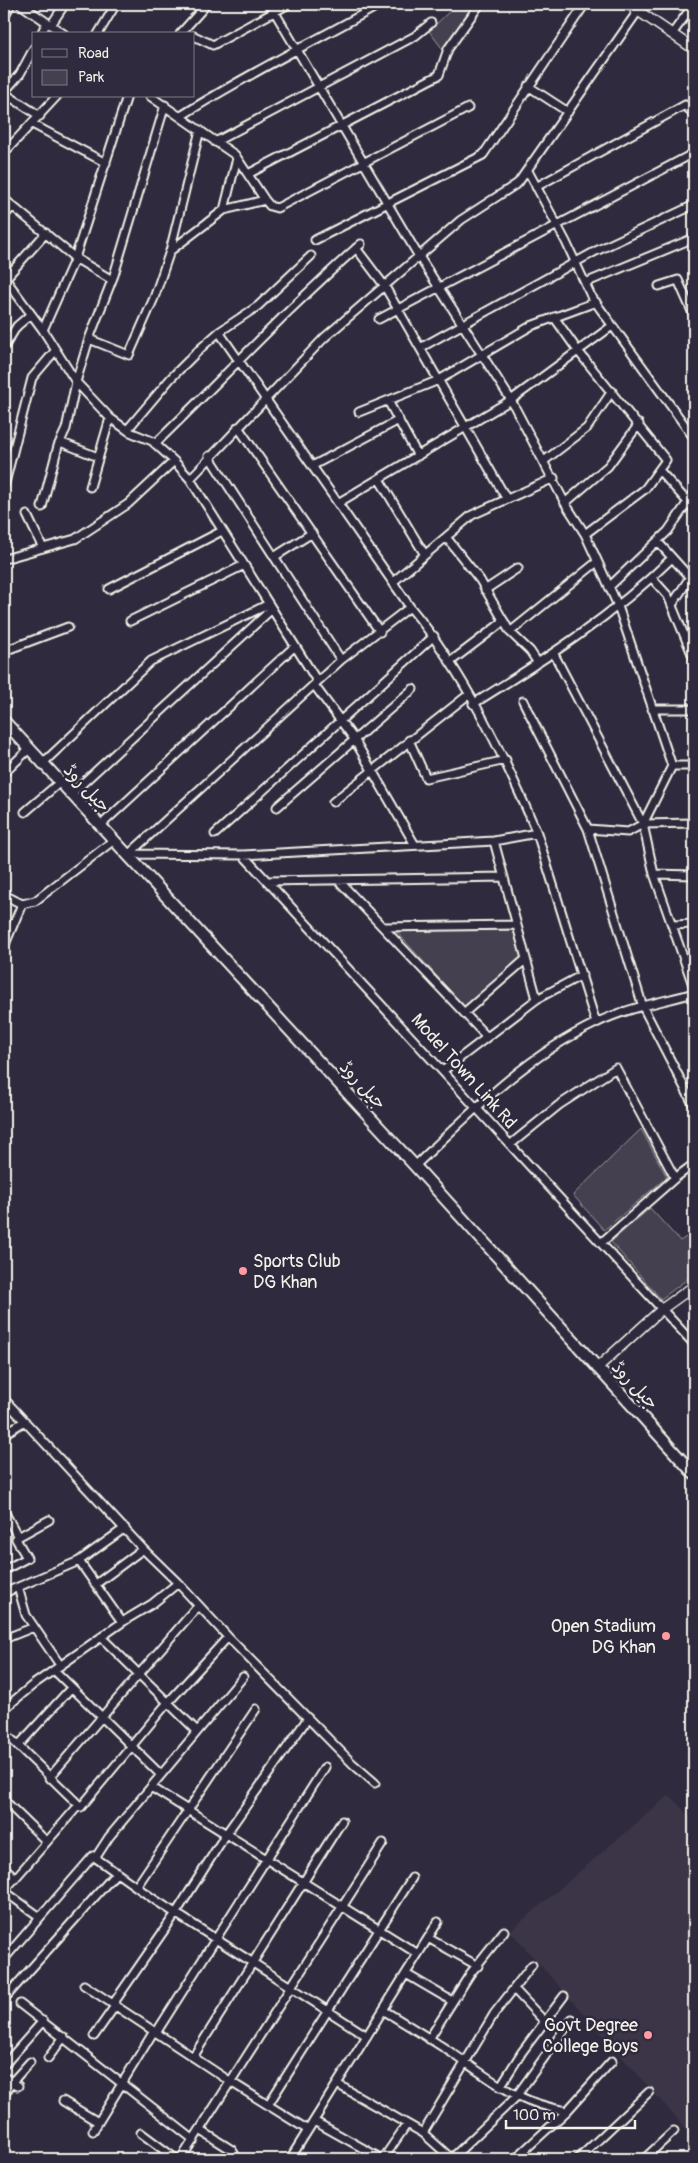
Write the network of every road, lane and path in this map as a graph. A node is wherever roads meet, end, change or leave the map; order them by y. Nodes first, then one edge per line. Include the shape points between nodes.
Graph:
1 (11, 4) edge
2 (20, 4) edge
3 (65, 4) edge
4 (116, 4) edge
5 (207, 4) edge
6 (270, 4) edge
7 (289, 4) edge
8 (381, 4) edge
9 (480, 4) edge
10 (585, 4) edge
11 (628, 4) edge
12 (694, 4) edge
13 (276, 11) junction
14 (638, 11) junction
15 (4, 17) edge
16 (430, 23) dead end
17 (49, 24) junction
18 (186, 28) junction
19 (43, 32) edge
20 (61, 32) edge
21 (99, 32) edge
22 (182, 32) edge
23 (190, 32) edge
24 (672, 34) junction
25 (195, 36) edge
26 (694, 50) edge
27 (32, 52) edge
28 (297, 52) junction
29 (528, 86) junction
30 (319, 88) junction
31 (4, 92) edge
32 (55, 98) edge
33 (126, 98) edge
34 (153, 98) edge
35 (165, 105) junction
36 (468, 108) dead end
37 (568, 112) junction
38 (694, 115) edge
39 (40, 116) junction
40 (181, 116) junction
41 (32, 124) junction
42 (340, 126) junction
43 (200, 130) junction
44 (215, 142) junction
45 (4, 153) edge
46 (694, 154) edge
47 (237, 158) junction
48 (106, 163) junction
49 (363, 163) junction
50 (528, 171) junction
51 (248, 174) junction
52 (536, 187) junction
53 (4, 199) edge
54 (265, 200) junction
55 (387, 202) junction
56 (694, 205) edge
57 (13, 206) junction
58 (224, 210) junction
59 (4, 216) edge
60 (557, 226) junction
61 (46, 233) junction
62 (694, 238) edge
63 (315, 240) dead end
64 (170, 251) junction
65 (418, 255) junction
66 (311, 256) dead end
67 (75, 258) junction
68 (576, 264) junction
69 (4, 278) edge
70 (112, 280) junction
71 (585, 283) junction
72 (384, 285) junction
73 (658, 286) dead end
74 (439, 288) junction
75 (596, 302) junction
76 (398, 310) junction
77 (30, 315) junction
78 (694, 316) edge
79 (554, 317) junction
80 (379, 319) dead end
81 (461, 325) junction
82 (612, 326) junction
83 (43, 330) junction
84 (219, 332) junction
85 (89, 339) junction
86 (4, 347) edge
87 (420, 348) junction
88 (578, 350) junction
89 (55, 352) junction
90 (482, 356) junction
91 (240, 361) junction
92 (439, 380) junction
93 (76, 382) junction
94 (612, 391) junction
95 (264, 399) junction
96 (388, 400) junction
97 (511, 400) junction
98 (358, 412) dead end
99 (110, 418) junction
100 (399, 420) junction
101 (639, 424) junction
102 (238, 427) junction
103 (466, 427) junction
104 (127, 430) junction
105 (694, 438) edge
106 (60, 442) junction
107 (156, 444) junction
108 (209, 456) junction
109 (418, 456) junction
110 (98, 457) junction
111 (174, 461) junction
112 (544, 461) junction
113 (312, 466) junction
114 (658, 470) junction
115 (554, 478) junction
116 (190, 479) junction
117 (379, 479) junction
118 (90, 486) dead end
119 (4, 487) edge
120 (694, 493) edge
121 (506, 498) junction
122 (565, 502) junction
123 (688, 503) junction
124 (338, 504) junction
125 (42, 507) dead end
126 (694, 509) edge
127 (27, 514) dead end
128 (222, 531) junction
129 (312, 533) junction
130 (585, 534) junction
131 (446, 537) junction
132 (658, 542) junction
133 (43, 548) junction
134 (425, 555) junction
135 (274, 556) junction
136 (672, 558) junction
137 (4, 559) edge
138 (597, 562) junction
139 (244, 565) junction
140 (518, 568) dead end
141 (693, 577) edge
142 (652, 578) junction
143 (393, 582) junction
144 (609, 587) junction
145 (109, 589) dead end
146 (485, 590) junction
147 (672, 605) junction
148 (618, 606) junction
149 (270, 607) junction
150 (410, 607) junction
151 (504, 620) junction
152 (130, 621) dead end
153 (68, 627) dead end
154 (380, 632) junction
155 (510, 632) junction
156 (434, 636) junction
157 (694, 637) edge
158 (688, 643) junction
159 (295, 646) junction
160 (4, 651) edge
161 (554, 654) junction
162 (694, 659) edge
163 (342, 660) junction
164 (450, 662) junction
165 (538, 663) junction
166 (316, 683) junction
167 (413, 689) dead end
168 (468, 695) junction
169 (523, 701) dead end
170 (473, 704) junction
171 (652, 709) junction
172 (694, 709) edge
173 (341, 720) junction
174 (4, 721) edge
175 (354, 739) junction
176 (409, 740) junction
177 (29, 750) junction
178 (506, 760) junction
179 (42, 764) junction
180 (672, 766) junction
181 (694, 766) edge
182 (371, 770) junction
183 (4, 772) edge
184 (59, 783) junction
185 (70, 795) junction
186 (333, 802) dead end
187 (277, 807) dead end
188 (26, 812) dead end
189 (694, 823) edge
190 (643, 824) junction
191 (100, 826) junction
192 (588, 829) junction
193 (537, 833) junction
194 (215, 834) dead end
195 (114, 840) junction
196 (494, 841) junction
197 (415, 845) junction
198 (128, 854) junction
199 (243, 855) junction
200 (654, 874) junction
201 (694, 874) edge
202 (504, 877) junction
203 (267, 880) junction
204 (338, 880) junction
205 (4, 895) edge
206 (22, 904) junction
207 (694, 924) edge
208 (516, 925) junction
209 (673, 925) junction
210 (383, 926) junction
211 (4, 947) edge
212 (526, 959) junction
213 (582, 975) junction
214 (694, 988) edge
215 (694, 993) edge
216 (537, 999) junction
217 (643, 1007) junction
218 (464, 1013) junction
219 (596, 1022) junction
220 (486, 1036) junction
221 (444, 1070) junction
222 (476, 1106) junction
223 (694, 1106) edge
224 (511, 1144) junction
225 (694, 1164) edge
226 (415, 1166) junction
227 (675, 1178) junction
228 (601, 1243) junction
229 (694, 1286) edge
230 (662, 1309) junction
231 (694, 1344) edge
232 (597, 1368) junction
233 (4, 1399) edge
234 (25, 1421) junction
235 (4, 1434) edge
236 (694, 1474) edge
237 (4, 1511) edge
238 (49, 1520) dead end
239 (125, 1528) junction
240 (18, 1537) junction
241 (143, 1550) junction
242 (79, 1561) junction
243 (4, 1570) edge
244 (178, 1583) junction
245 (96, 1584) junction
246 (18, 1588) junction
247 (4, 1592) edge
248 (198, 1606) junction
249 (122, 1622) junction
250 (34, 1627) junction
251 (101, 1637) junction
252 (228, 1637) junction
253 (4, 1639) edge
254 (60, 1665) junction
255 (54, 1670) junction
256 (139, 1675) junction
257 (243, 1677) dead end
258 (71, 1688) junction
259 (168, 1703) junction
260 (4, 1709) edge
261 (256, 1709) dead end
262 (101, 1717) junction
263 (308, 1718) junction
264 (197, 1731) junction
265 (4, 1732) edge
266 (18, 1746) junction
267 (132, 1746) junction
268 (325, 1767) dead end
269 (160, 1775) junction
270 (49, 1778) junction
271 (375, 1783) dead end
272 (151, 1786) junction
273 (4, 1800) edge
274 (78, 1806) junction
275 (188, 1810) junction
276 (342, 1821) dead end
277 (226, 1834) junction
278 (46, 1841) junction
279 (383, 1843) dead end
280 (96, 1858) junction
281 (266, 1858) junction
282 (4, 1867) edge
283 (117, 1872) junction
284 (15, 1878) junction
285 (412, 1878) dead end
286 (304, 1882) junction
287 (137, 1886) junction
288 (4, 1891) edge
289 (342, 1907) junction
290 (176, 1913) junction
291 (40, 1917) junction
292 (438, 1922) dead end
293 (380, 1931) junction
294 (504, 1931) dead end
295 (215, 1938) junction
296 (428, 1938) junction
297 (418, 1954) junction
298 (4, 1959) edge
299 (252, 1963) junction
300 (532, 1965) dead end
301 (478, 1966) junction
302 (406, 1974) junction
303 (84, 1985) dead end
304 (291, 1988) junction
305 (514, 1989) junction
306 (564, 1996) dead end
307 (4, 1999) edge
308 (452, 2001) junction
309 (20, 2004) dead end
310 (114, 2005) junction
311 (383, 2010) junction
312 (329, 2012) junction
313 (572, 2019) dead end
314 (43, 2021) junction
315 (545, 2022) junction
316 (155, 2032) junction
317 (94, 2036) dead end
318 (367, 2036) junction
319 (64, 2037) junction
320 (430, 2039) junction
321 (193, 2057) junction
322 (48, 2058) dead end
323 (612, 2061) dead end
324 (30, 2062) dead end
325 (465, 2062) junction
326 (4, 2065) edge
327 (4, 2077) edge
328 (231, 2082) junction
329 (122, 2083) junction
330 (15, 2084) junction
331 (337, 2084) junction
332 (500, 2087) junction
333 (649, 2092) dead end
334 (5, 2094) dead end
335 (516, 2096) junction
336 (63, 2101) dead end
337 (268, 2105) junction
338 (567, 2111) junction
339 (314, 2121) junction
340 (98, 2122) junction
341 (407, 2124) junction
342 (200, 2130) junction
343 (308, 2130) junction
344 (674, 2130) dead end
345 (93, 2131) dead end
346 (141, 2133) dead end
347 (423, 2133) junction
348 (194, 2140) junction
349 (580, 2158) edge
350 (176, 2159) edge
351 (181, 2159) edge
352 (233, 2159) edge
353 (290, 2159) edge
354 (383, 2159) edge
355 (451, 2159) edge
356 (514, 2159) edge
357 (644, 2159) edge

1 - 15 street
2 - 17 street
3 - 17 street
4 - 21 street
5 - 18 street
6 - 13 street
7 - 13 street
8 - 28 street
9 - 42 street via 448,49 439,75
10 - 29 street
11 - 14 street
12 - 24 street
13 - 25 street via 213,45
13 - 28 street
14 - 24 street
14 - 37 street
16 - 30 street via 415,36
17 - 19 street
17 - 20 street
18 - 22 street
18 - 23 street
24 - 26 street
27 - 31 street via 20,74
28 - 30 street
28 - 40 street via 221,90
29 - 37 street
29 - 55 street via 483,155
30 - 42 street
30 - 44 street
31 - 39 street
32 - 39 street
33 - 48 street
34 - 35 street
35 - 40 street
35 - 70 street
36 - 49 street
37 - 50 street
38 - 52 street via 685,105
39 - 41 street
40 - 43 street
41 - 45 street
41 - 48 street
42 - 49 street
42 - 51 street
43 - 44 street
43 - 64 street
44 - 47 street
46 - 60 street
47 - 51 street
47 - 58 street
48 - 67 street
49 - 54 street via 277,208
49 - 55 street
50 - 52 street
50 - 65 street via 518,183 461,220
51 - 54 street
52 - 60 street
53 - 57 street
54 - 58 street
55 - 63 street
55 - 65 street
56 - 68 street
57 - 59 street
57 - 61 street
58 - 64 street
60 - 68 street
60 - 74 street
61 - 67 street
61 - 69 street
62 - 71 street
64 - 85 street via 129,355
65 - 72 street
65 - 74 street
66 - 84 street via 258,306
67 - 70 street
67 - 83 street
68 - 71 street
68 - 81 street
69 - 77 street
70 - 85 street
71 - 75 street
72 - 76 street
72 - 91 street via 359,246 284,313
72 - 95 street via 324,338
73 - 78 street via 678,280
74 - 76 street
74 - 81 street
75 - 79 street
75 - 82 street
76 - 80 street
76 - 87 street
77 - 83 street
77 - 86 street via 16,326
79 - 88 street
79 - 90 street via 530,326
81 - 87 street
81 - 90 street
82 - 88 street
82 - 105 street
83 - 89 street
84 - 91 street
84 - 104 street via 171,378
85 - 93 street
87 - 92 street
88 - 94 street
88 - 97 street
89 - 93 street
89 - 119 street via 32,378
90 - 92 street
90 - 97 street
91 - 95 street
91 - 107 street
92 - 96 street
92 - 103 street
93 - 99 street
93 - 106 street
94 - 101 street
94 - 112 street via 587,428
95 - 102 street
95 - 113 street
96 - 98 street
96 - 100 street
97 - 103 street
97 - 112 street
99 - 104 street
99 - 110 street
100 - 109 street
100 - 113 street
101 - 114 street via 666,460
101 - 122 street via 608,466
102 - 108 street
102 - 129 street
103 - 109 street
103 - 121 street
104 - 107 street
106 - 110 street
106 - 125 street
107 - 111 street
108 - 116 street
108 - 135 street
109 - 117 street
110 - 118 street
111 - 116 street
111 - 133 street via 128,504 75,539
112 - 115 street
113 - 124 street
114 - 123 street
114 - 130 street via 645,488
115 - 121 street
115 - 122 street
116 - 128 street
117 - 124 street
117 - 134 street
120 - 123 street
121 - 131 street via 472,515
122 - 130 street
123 - 126 street
123 - 132 street
124 - 143 street
127 - 133 street
128 - 139 street
128 - 145 street
129 - 135 street
129 - 154 street
130 - 138 street
131 - 134 street
131 - 146 street
132 - 136 street
132 - 144 street
133 - 137 street
134 - 143 street
135 - 163 street
136 - 141 street
136 - 142 street
138 - 144 street
138 - 155 street
139 - 149 street
139 - 152 street
140 - 146 street
141 - 147 street
142 - 147 street
142 - 148 street
143 - 150 street
144 - 148 street
146 - 151 street
147 - 158 street
148 - 161 street
148 - 171 street
149 - 159 street
149 - 179 street via 151,661
149 - 185 street
150 - 154 street
150 - 156 street
151 - 155 street
151 - 164 street
153 - 160 street
154 - 163 street
155 - 165 street
156 - 164 street
156 - 173 street
157 - 158 street
158 - 162 street
159 - 166 street
159 - 191 street
161 - 165 street
161 - 190 street
163 - 166 street
164 - 168 street
165 - 170 street
166 - 173 street
166 - 198 street
167 - 175 street
168 - 170 street
168 - 176 street
169 - 192 street
170 - 178 street
171 - 172 street
171 - 180 street
173 - 175 street
173 - 194 street
174 - 177 main road, جیل روڈ
175 - 182 street
175 - 187 street
176 - 178 street via 426,778
176 - 182 street
177 - 179 main road, جیل روڈ
177 - 183 street
178 - 193 street
179 - 184 main road, جیل روڈ
180 - 181 street
180 - 190 street
182 - 186 street
182 - 197 street
184 - 185 main road, جیل روڈ
184 - 188 street
185 - 191 main road, جیل روڈ
189 - 190 street
190 - 192 street via 628,832
190 - 200 street
191 - 195 main road, جیل روڈ
192 - 217 street
193 - 196 street
193 - 213 street
195 - 198 main road, جیل روڈ
195 - 206 street via 35,901
196 - 197 street
196 - 202 street
197 - 199 street
198 - 199 street
198 - 226 main road, جیل روڈ
199 - 203 street, Model Town Link Rd
200 - 201 street
200 - 209 street
202 - 204 street
202 - 208 street
203 - 204 street
203 - 221 street, Model Town Link Rd
204 - 210 street
205 - 206 street
206 - 211 street
207 - 209 street
208 - 210 street
208 - 212 street
209 - 214 street
210 - 218 street
212 - 216 street
212 - 218 street
213 - 216 street
213 - 219 street
215 - 217 street
216 - 220 street
217 - 219 street
217 - 223 street
218 - 220 street
219 - 222 street via 536,1058
220 - 221 street
221 - 222 street, Model Town Link Rd
222 - 224 street, Model Town Link Rd
222 - 226 street
224 - 227 street via 559,1105 616,1068
224 - 228 street, Model Town Link Rd
225 - 227 street
226 - 232 main road, جیل روڈ
227 - 228 street
228 - 230 street, Model Town Link Rd
229 - 230 street
230 - 231 street, Model Town Link Rd
230 - 232 street
232 - 236 main road, جیل روڈ
233 - 234 street
234 - 235 street
234 - 239 street
237 - 240 street
238 - 240 street
239 - 241 street
239 - 242 street
240 - 243 street via 16,1539 27,1558
241 - 244 street
241 - 245 street
242 - 245 street
242 - 246 street
244 - 248 street
244 - 249 street
245 - 249 street
246 - 247 street
246 - 250 street via 26,1616
248 - 252 street
248 - 256 street
249 - 251 street
250 - 253 street
250 - 254 street
251 - 254 street
251 - 256 street
252 - 259 street
252 - 263 street
254 - 255 street
255 - 258 street
255 - 260 street
256 - 259 street
256 - 262 street
257 - 264 street
258 - 262 street
258 - 266 street
259 - 264 street
259 - 267 street
261 - 275 street
262 - 267 street
262 - 270 street
263 - 271 street
263 - 277 street
264 - 269 street
265 - 266 street
266 - 270 street
267 - 269 street
267 - 274 street
268 - 281 street
269 - 272 street
270 - 274 street
272 - 275 street
272 - 280 street
273 - 278 street
274 - 278 street
275 - 277 street
275 - 287 street
276 - 286 street
277 - 281 street
277 - 290 street
278 - 284 street
279 - 289 street
280 - 283 street
280 - 291 street via 93,1856
281 - 286 street
281 - 295 street
282 - 284 street
283 - 287 street
283 - 307 street
284 - 288 street
285 - 293 street
286 - 289 street
286 - 299 street
287 - 290 street
288 - 291 street
289 - 293 street
289 - 304 street
290 - 295 street
290 - 310 street
291 - 298 street
292 - 296 street
293 - 297 street
293 - 312 street
294 - 301 street
295 - 299 street
295 - 316 street
296 - 297 street
296 - 301 street
297 - 302 street
299 - 304 street
299 - 321 street
300 - 305 street
301 - 308 street
302 - 308 street
302 - 311 street
303 - 310 street
304 - 312 street
304 - 328 street
305 - 315 street
305 - 325 street via 494,2014
306 - 315 street
308 - 320 street
309 - 314 street
310 - 316 street
310 - 317 street
311 - 318 street
311 - 320 street
312 - 318 street
312 - 337 street
313 - 335 street
314 - 319 street
314 - 326 street
315 - 332 street
316 - 321 street
316 - 329 street
318 - 331 street
319 - 322 street
319 - 329 street
320 - 325 street
321 - 328 street
323 - 338 street
324 - 330 street
325 - 332 street
325 - 347 street
327 - 330 street
328 - 337 street
328 - 342 street
329 - 340 street
329 - 348 street
330 - 334 street
331 - 339 street
331 - 341 street
332 - 335 street
333 - 349 street
335 - 338 street via 546,2108
335 - 355 street
336 - 340 street
337 - 343 street
338 - 356 street
339 - 343 street
339 - 354 street
340 - 345 street
341 - 347 street
341 - 354 street
342 - 348 street
342 - 352 street via 232,2150 235,2154
343 - 353 street
344 - 357 street
346 - 350 street
347 - 355 street
348 - 351 street

